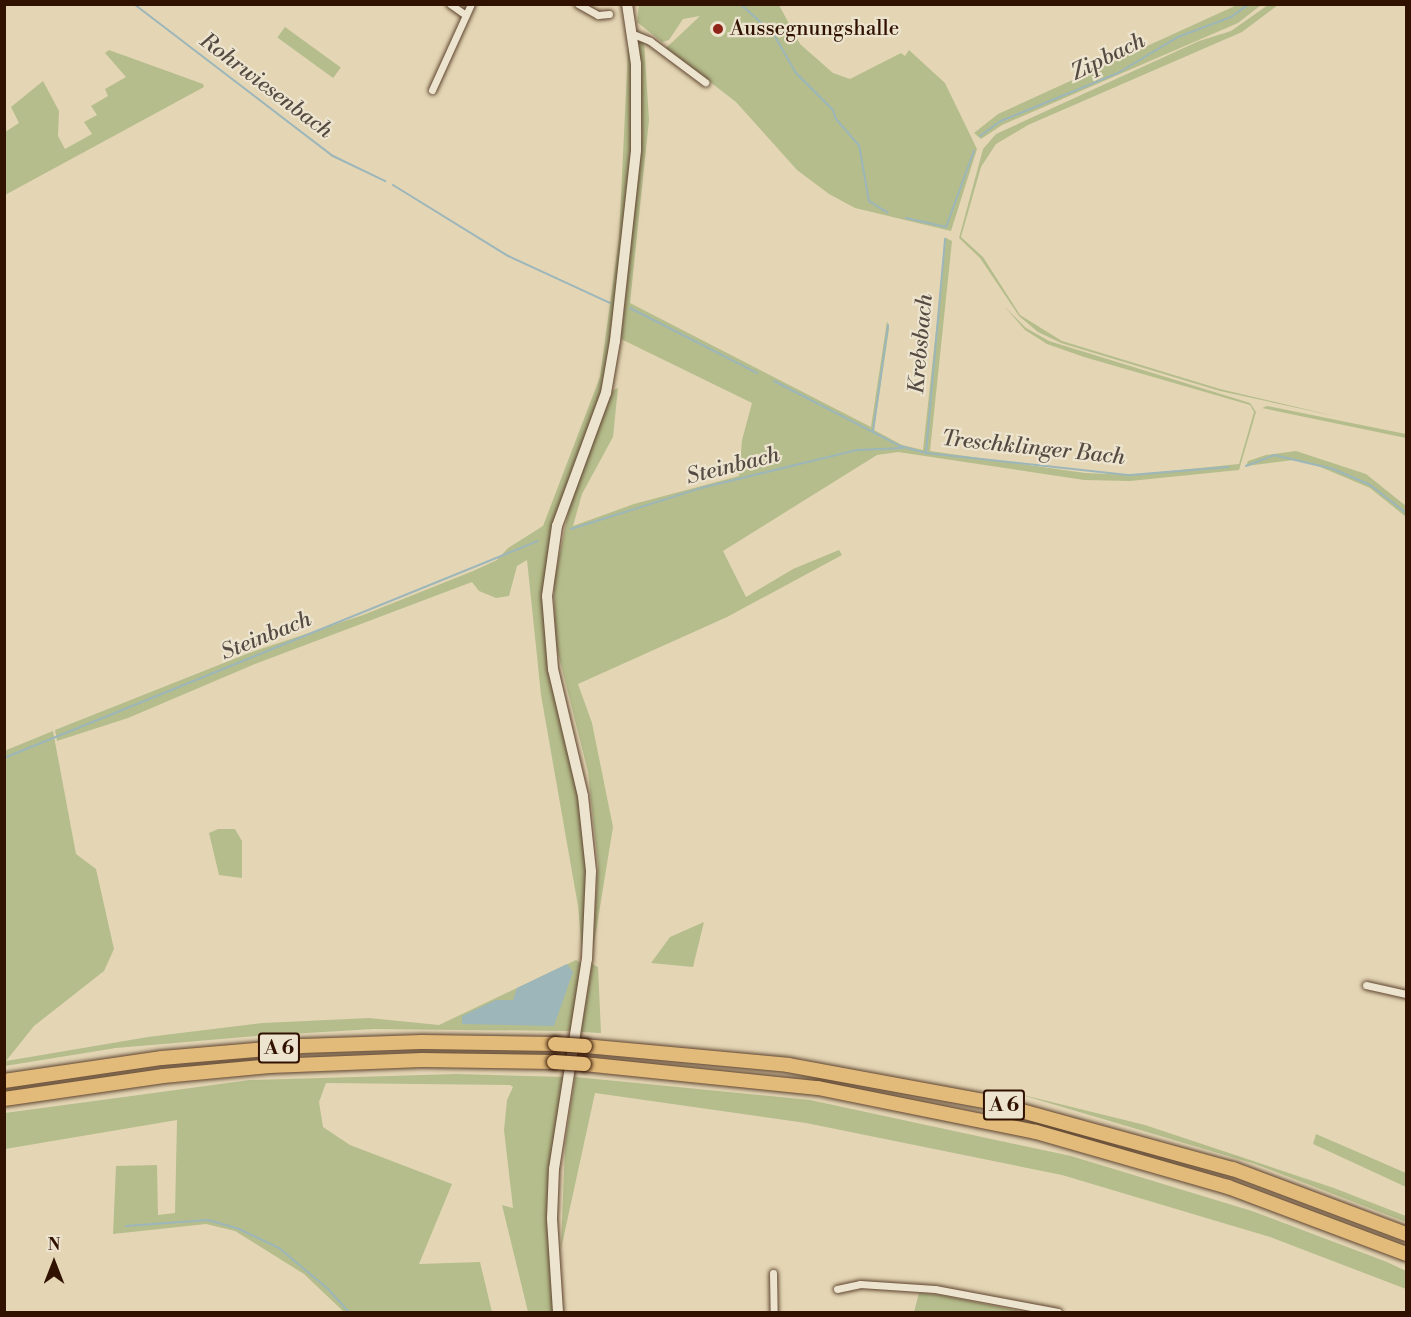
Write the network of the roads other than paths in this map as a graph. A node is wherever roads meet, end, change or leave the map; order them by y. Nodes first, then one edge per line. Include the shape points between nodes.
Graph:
1 (450, 4) edge
2 (471, 4) edge
3 (579, 4) edge
4 (627, 4) edge
5 (609, 14) dead end
6 (466, 15) junction
7 (633, 34) junction
8 (705, 82) dead end
9 (432, 90) dead end
10 (1366, 985) dead end
11 (1407, 994) edge
12 (4, 1081) edge
13 (4, 1099) edge
14 (1407, 1234) edge
15 (1407, 1254) edge
16 (773, 1273) dead end
17 (837, 1289) dead end
18 (558, 1312) edge
19 (774, 1312) edge
20 (1058, 1312) edge

1 - 6 street
2 - 6 street
3 - 5 street via 598,15
4 - 7 street
6 - 9 street
7 - 8 street via 650,41
7 - 18 street via 636,150 611,371 557,526 547,596 553,669 583,796 591,871 587,959 554,1169 552,1218
10 - 11 street
12 - 14 highway, A 6, bridge via 162,1058 302,1046 422,1042 555,1044 788,1065 989,1102 1233,1169
13 - 15 highway, A 6, bridge via 258,1066 422,1060 584,1064 818,1088 1036,1132 1228,1186
16 - 19 street
17 - 20 street via 860,1284 935,1289

